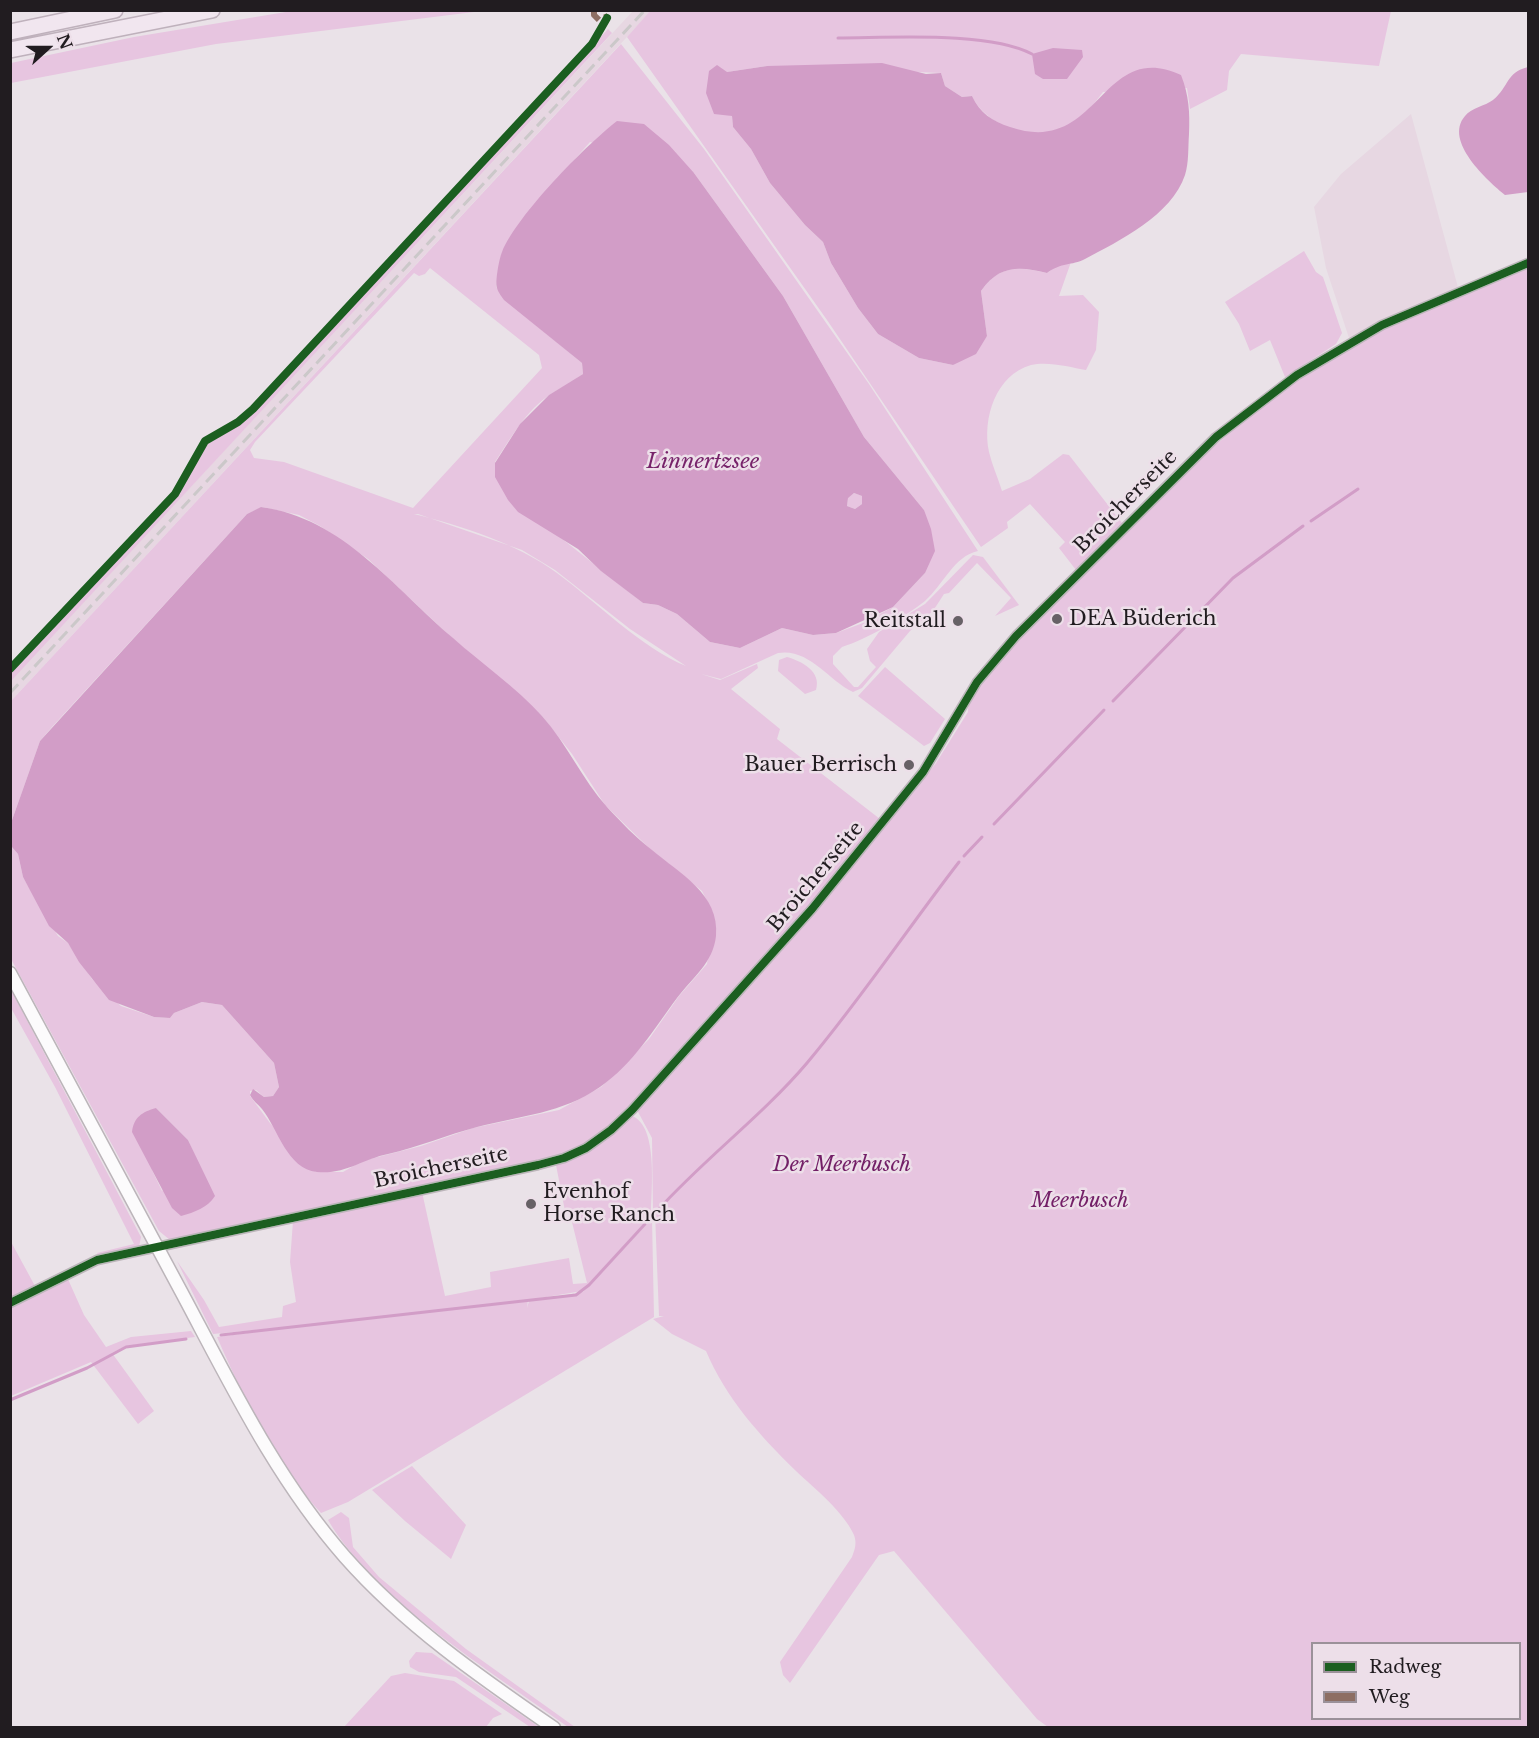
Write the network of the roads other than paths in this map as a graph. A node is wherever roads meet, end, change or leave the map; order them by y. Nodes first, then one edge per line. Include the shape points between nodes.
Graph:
1 (115, 10) edge
2 (212, 10) edge
3 (10, 32) edge
4 (10, 50) edge
5 (1528, 263) edge
6 (10, 973) edge
7 (158, 1248) junction
8 (10, 1303) edge
9 (554, 1728) edge

1 - 3 highway
2 - 4 highway
5 - 7 street, Broicherseite via 1408,312 1336,351 1268,396 1204,448 1016,636 977,682 923,772 812,909 632,1110 600,1139 556,1161
6 - 7 main road
7 - 8 street, Broicherseite via 98,1260
7 - 9 main road via 253,1424 293,1489 339,1550 423,1632

